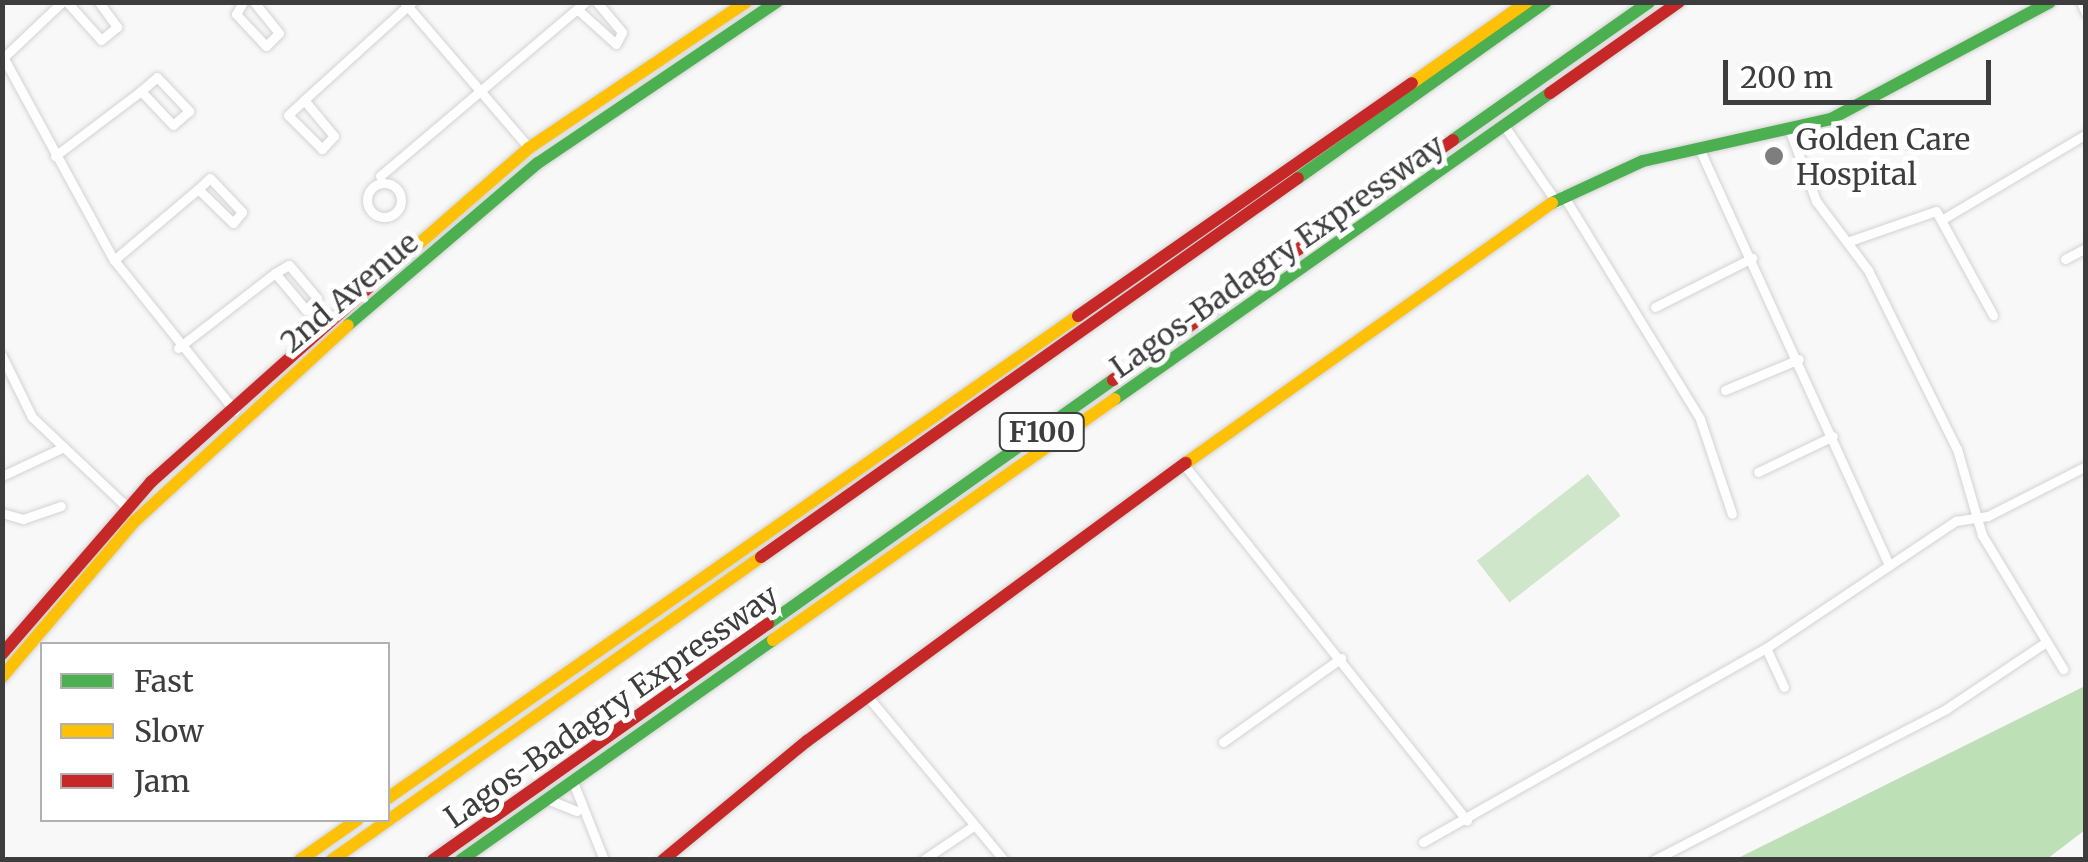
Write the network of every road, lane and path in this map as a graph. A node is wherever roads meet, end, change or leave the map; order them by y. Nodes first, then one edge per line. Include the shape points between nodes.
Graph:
1 (65, 2) edge
2 (99, 2) edge
3 (243, 2) edge
4 (254, 2) edge
5 (597, 2) edge
6 (746, 2) edge
7 (778, 2) edge
8 (1527, 2) edge
9 (1546, 2) edge
10 (1649, 2) edge
11 (1678, 2) edge
12 (2050, 2) edge
13 (2081, 2) edge
14 (408, 4) edge
15 (581, 6) edge
16 (2086, 14) edge
17 (3, 56) edge
18 (142, 91) junction
19 (481, 92) junction
20 (304, 100) junction
21 (1505, 127) junction
22 (1790, 134) junction
23 (2086, 134) edge
24 (529, 148) junction
25 (1699, 148) junction
26 (55, 156) junction
27 (380, 176) junction
28 (198, 188) junction
29 (1560, 199) junction
30 (1944, 218) junction
31 (1847, 242) junction
32 (2086, 248) edge
33 (1752, 258) junction
34 (114, 260) junction
35 (2065, 260) dead end
36 (274, 273) junction
37 (1654, 307) dead end
38 (1992, 315) dead end
39 (178, 348) junction
40 (2, 356) edge
41 (1799, 359) junction
42 (1725, 390) dead end
43 (235, 412) junction
44 (1833, 436) junction
45 (64, 447) junction
46 (1184, 466) junction
47 (2086, 466) edge
48 (1758, 472) dead end
49 (2, 476) edge
50 (61, 506) dead end
51 (128, 508) junction
52 (2, 512) edge
53 (1732, 514) dead end
54 (1976, 516) junction
55 (1889, 564) junction
56 (2046, 642) junction
57 (1766, 648) junction
58 (2, 654) edge
59 (1341, 658) junction
60 (2063, 668) dead end
61 (2, 677) edge
62 (1784, 687) dead end
63 (868, 697) junction
64 (1222, 742) dead end
65 (573, 782) junction
66 (390, 797) edge
67 (547, 799) junction
68 (732, 804) junction
69 (577, 811) junction
70 (390, 819) edge
71 (1466, 820) junction
72 (354, 822) edge
73 (386, 822) edge
74 (972, 827) junction
75 (1423, 842) dead end
76 (300, 860) edge
77 (332, 860) edge
78 (433, 860) edge
79 (461, 860) edge
80 (604, 860) edge
81 (663, 860) edge
82 (673, 860) edge
83 (922, 860) edge
84 (1004, 860) edge
85 (1654, 860) edge

1 - 2 street via 101,40 117,27
1 - 17 street
3 - 4 street via 236,14 266,46 278,33
5 - 15 street via 622,32 616,44
6 - 24 main road, 2nd Avenue
7 - 43 main road, 2nd Avenue via 538,163
8 - 66 main road, Lagos-Badagry Expressway
9 - 70 main road, Lagos-Badagry Expressway / F100
10 - 78 main road, Lagos-Badagry Expressway / F100
11 - 21 main road, Lagos-Badagry Expressway
12 - 22 main road
13 - 16 street
14 - 19 street
14 - 20 street
15 - 19 street
17 - 26 street
18 - 18 street via 159,78 189,112 173,125
18 - 26 street
19 - 24 street
19 - 27 street
20 - 20 street via 288,115 319,150 334,136
21 - 29 street
21 - 65 main road, Lagos-Badagry Expressway
22 - 25 main road
22 - 31 street via 1816,201
23 - 30 street
24 - 43 main road, 2nd Avenue
25 - 29 main road
25 - 33 street
26 - 34 street
27 - 27 street via 363,192 392,222 404,208
28 - 28 street via 230,223 242,214 212,178
28 - 34 street
29 - 46 main road via 1520,218
29 - 53 street via 1700,418
30 - 31 street via 1928,206
30 - 38 street
31 - 54 street via 1958,449
32 - 35 street
33 - 37 street
33 - 41 street
34 - 39 street
36 - 36 street via 304,310 316,303 289,264
36 - 39 street
39 - 43 street
40 - 45 street via 32,416
41 - 42 street
41 - 44 street
43 - 51 main road, 2nd Avenue
43 - 61 main road, 2nd Avenue
44 - 48 street
44 - 55 street
45 - 49 street
45 - 51 street
46 - 59 street
46 - 63 main road
47 - 54 street
50 - 52 street via 23,519
51 - 58 main road, 2nd Avenue
54 - 55 street
54 - 56 street
55 - 57 street
56 - 60 street
56 - 85 street via 1946,709
57 - 62 street
57 - 71 street
59 - 64 street
59 - 71 street
63 - 68 main road
63 - 74 street
65 - 67 main road, Lagos-Badagry Expressway
65 - 69 street
67 - 69 street
67 - 79 main road, Lagos-Badagry Expressway
68 - 81 main road
68 - 82 main road
69 - 80 street
71 - 75 street
72 - 76 main road
73 - 77 main road, Lagos-Badagry Expressway / F100
74 - 83 street
74 - 84 street

